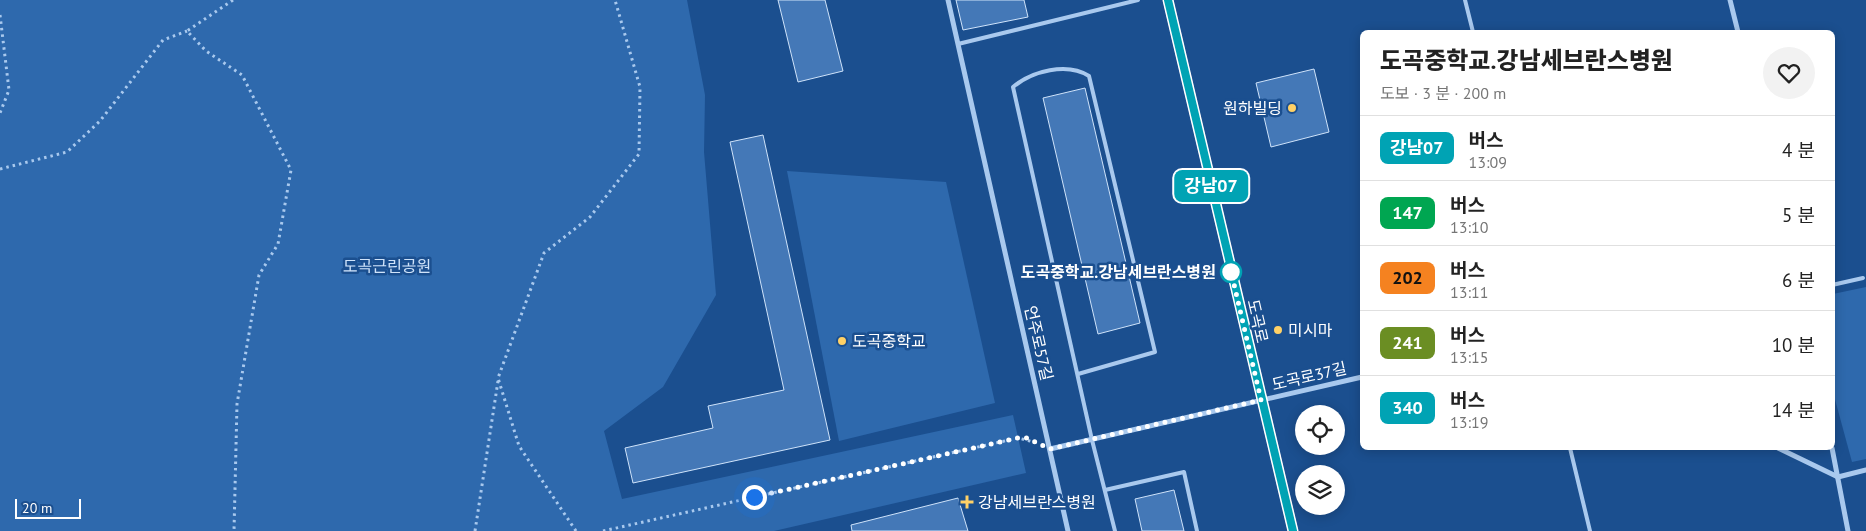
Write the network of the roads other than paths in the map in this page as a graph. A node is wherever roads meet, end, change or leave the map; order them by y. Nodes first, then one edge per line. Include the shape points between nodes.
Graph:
1 (948, 0) edge
2 (1138, 0) edge
3 (1168, 0) edge
4 (1465, 0) edge
5 (1730, 0) edge
6 (1472, 30) edge
7 (1738, 30) edge
8 (958, 44) junction
9 (1863, 278) dead end
10 (1835, 284) edge
11 (1078, 374) junction
12 (1360, 377) edge
13 (1261, 400) junction
14 (1092, 440) junction
15 (1050, 449) junction
16 (1570, 450) edge
17 (1782, 450) edge
18 (1832, 450) edge
19 (1866, 470) edge
20 (1838, 476) junction
21 (1105, 490) junction
22 (1068, 531) edge
23 (1115, 531) edge
24 (1197, 531) edge
25 (1293, 531) edge
26 (1590, 531) edge
27 (1848, 531) edge

1 - 8 street, 언주로57길
2 - 8 lane
3 - 13 main road, 도곡로
4 - 6 lane
5 - 7 street
8 - 15 street, 언주로57길
9 - 10 lane
11 - 11 lane via 1014,87 1021,80 1055,70 1076,70 1088,76 1155,352
11 - 14 lane
12 - 13 street, 도곡로37길
13 - 14 street, 도곡로37길
13 - 25 main road, 도곡로
14 - 15 street, 도곡로37길
14 - 21 lane
15 - 22 street, 언주로57길
16 - 26 lane
17 - 20 street
18 - 20 street
19 - 20 street
20 - 27 street
21 - 23 lane
21 - 24 lane via 1184,472

